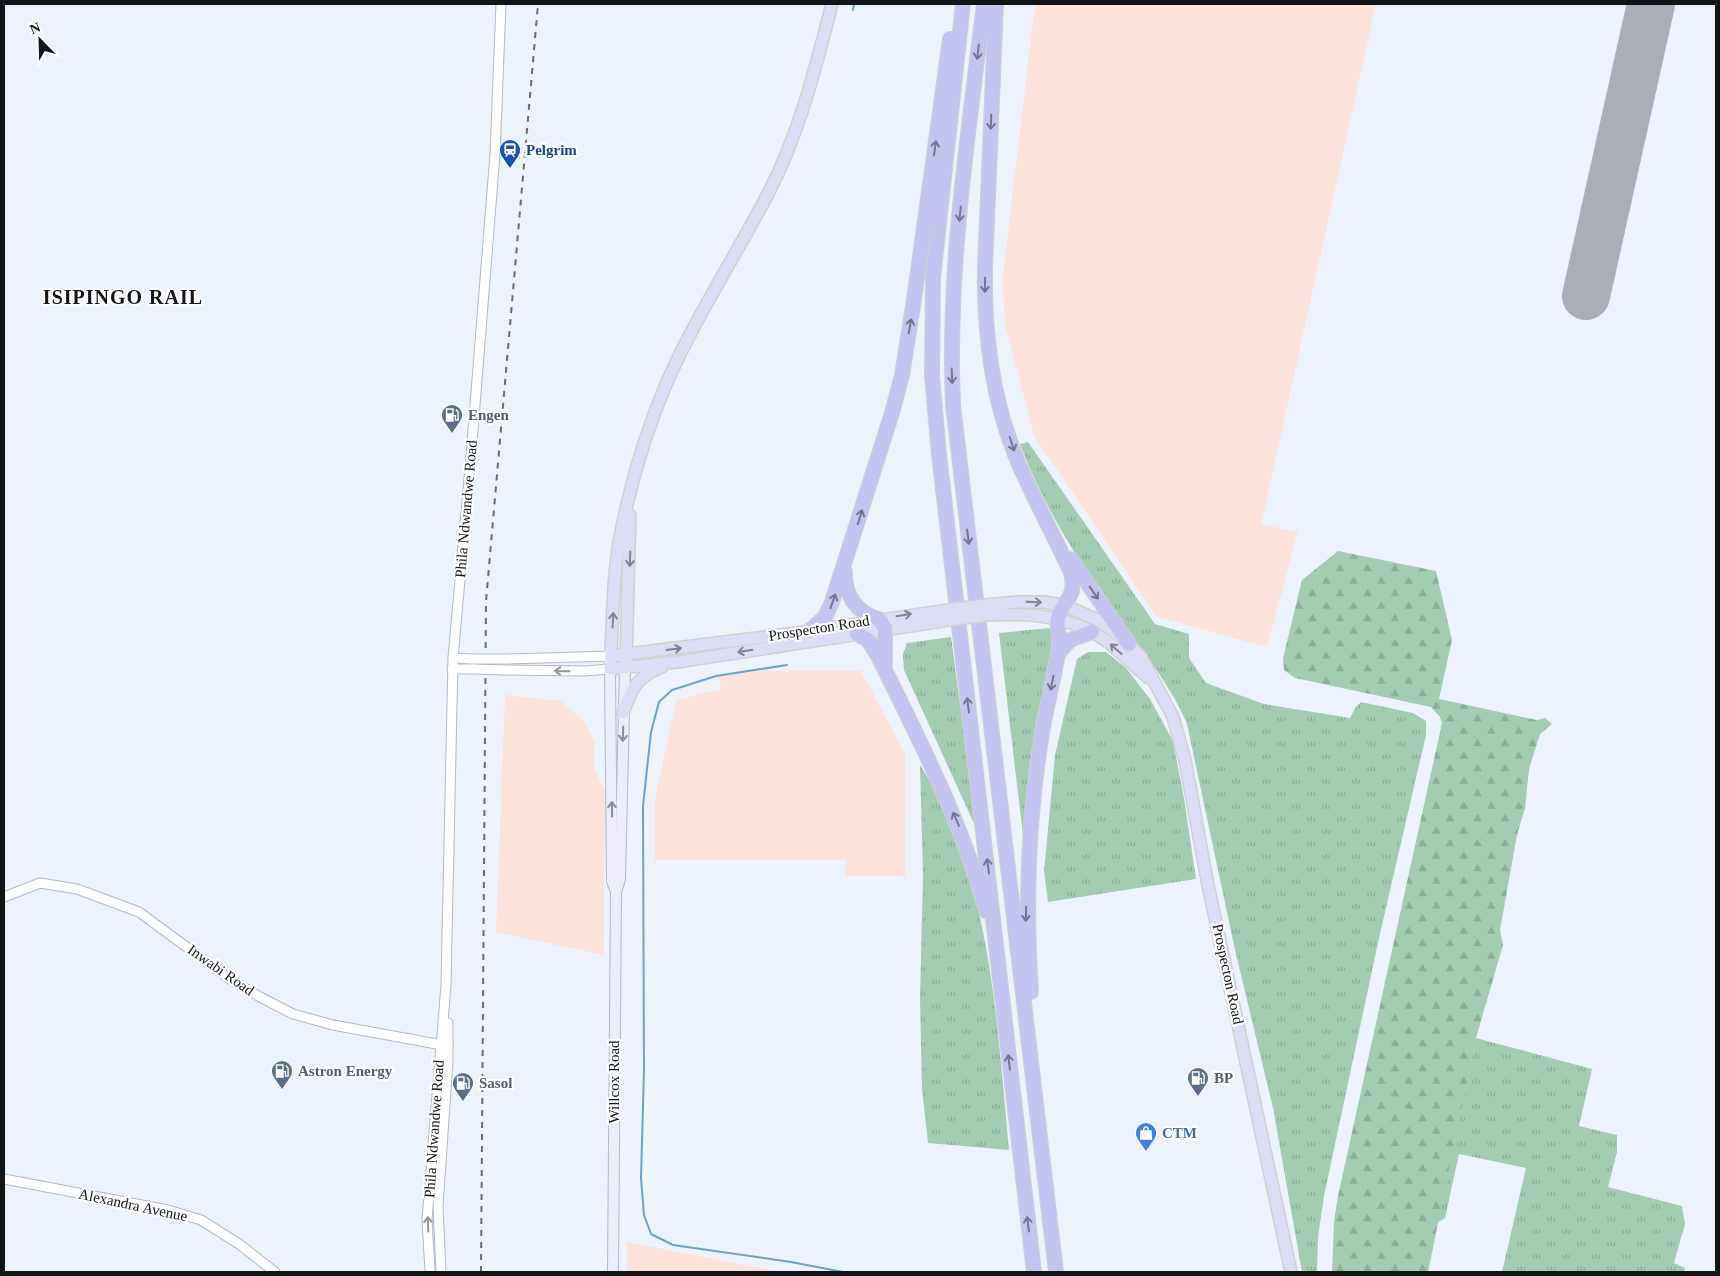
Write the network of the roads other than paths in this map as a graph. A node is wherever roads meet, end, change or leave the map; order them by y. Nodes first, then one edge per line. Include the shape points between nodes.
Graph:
1 (501, 4) edge
2 (832, 4) edge
3 (956, 4) edge
4 (963, 4) edge
5 (984, 4) edge
6 (996, 4) edge
7 (631, 493) junction
8 (1056, 538) junction
9 (845, 564) junction
10 (1066, 606) junction
11 (987, 610) junction
12 (1058, 618) junction
13 (882, 624) junction
14 (809, 631) junction
15 (1092, 632) junction
16 (856, 634) junction
17 (1129, 644) junction
18 (626, 654) junction
19 (1057, 655) junction
20 (611, 656) junction
21 (453, 658) junction
22 (677, 662) junction
23 (625, 667) junction
24 (452, 669) junction
25 (610, 669) junction
26 (886, 673) junction
27 (1153, 681) junction
28 (624, 712) junction
29 (616, 892) junction
30 (4, 897) edge
31 (997, 949) junction
32 (1027, 1036) junction
33 (444, 1046) junction
34 (4, 1179) edge
35 (276, 1272) edge
36 (430, 1272) edge
37 (441, 1272) edge
38 (613, 1272) edge
39 (1034, 1272) edge
40 (1056, 1272) edge
41 (1291, 1272) edge

1 - 21 street, Phila Ndwandwe Road via 495,154
2 - 7 main road via 814,75 772,188 667,382
9 -> 3 highway via 902,375
31 -> 4 highway via 938,454 932,376 933,278
5 -> 32 highway via 955,259 952,381 955,436
6 -> 8 highway via 984,311 998,403 1028,485
7 -> 18 main road
20 -> 7 main road via 620,539
8 - 10 highway via 1073,581 1072,594
8 -> 17 highway
9 - 13 highway via 846,590 853,602
14 -> 9 highway via 828,613
11 -> 10 main road, Prospecton Road via 1032,601
10 - 12 highway
10 - 17 main road, Prospecton Road via 1098,620
11 - 12 main road, Prospecton Road
11 - 13 main road, Prospecton Road, bridge
12 - 15 main road, Prospecton Road
12 - 19 highway
13 - 14 main road, Prospecton Road
13 - 16 main road, Prospecton Road
13 - 26 highway
18 -> 14 main road, Prospecton Road
15 - 19 highway via 1070,640
27 -> 15 main road, Prospecton Road
16 -> 22 main road, Prospecton Road
16 - 26 highway via 870,643
17 - 27 main road, Prospecton Road via 1141,657
18 - 20 main road, Prospecton Road
18 - 23 main road
19 -> 32 highway via 1043,726 1027,868 1026,922 1033,1026
20 - 21 street, Prospecton Road, bridge
20 - 25 main road
21 - 24 street, Phila Ndwandwe Road
22 - 23 main road, Prospecton Road
22 - 28 main road via 643,676 633,688
23 - 25 main road, Prospecton Road
23 - 28 main road, Willcox Road
25 -> 24 street, Prospecton Road, bridge
24 - 33 street, Phila Ndwandwe Road
29 -> 25 main road, Willcox Road via 612,881
31 -> 26 highway via 961,831 942,785
27 - 41 main road, Prospecton Road via 1173,717 1185,760 1208,885
28 -> 29 main road, Willcox Road via 620,879
29 - 38 main road, Willcox Road
30 - 33 street, Inwabi Road via 40,883 77,888 139,912 230,979 293,1014
39 -> 31 highway
32 - 40 highway
36 -> 33 street, Phila Ndwandwe Road via 427,1219
33 - 37 street, Phila Ndwandwe Road via 438,1207
34 - 35 street, Alexandra Avenue via 191,1216 239,1244

